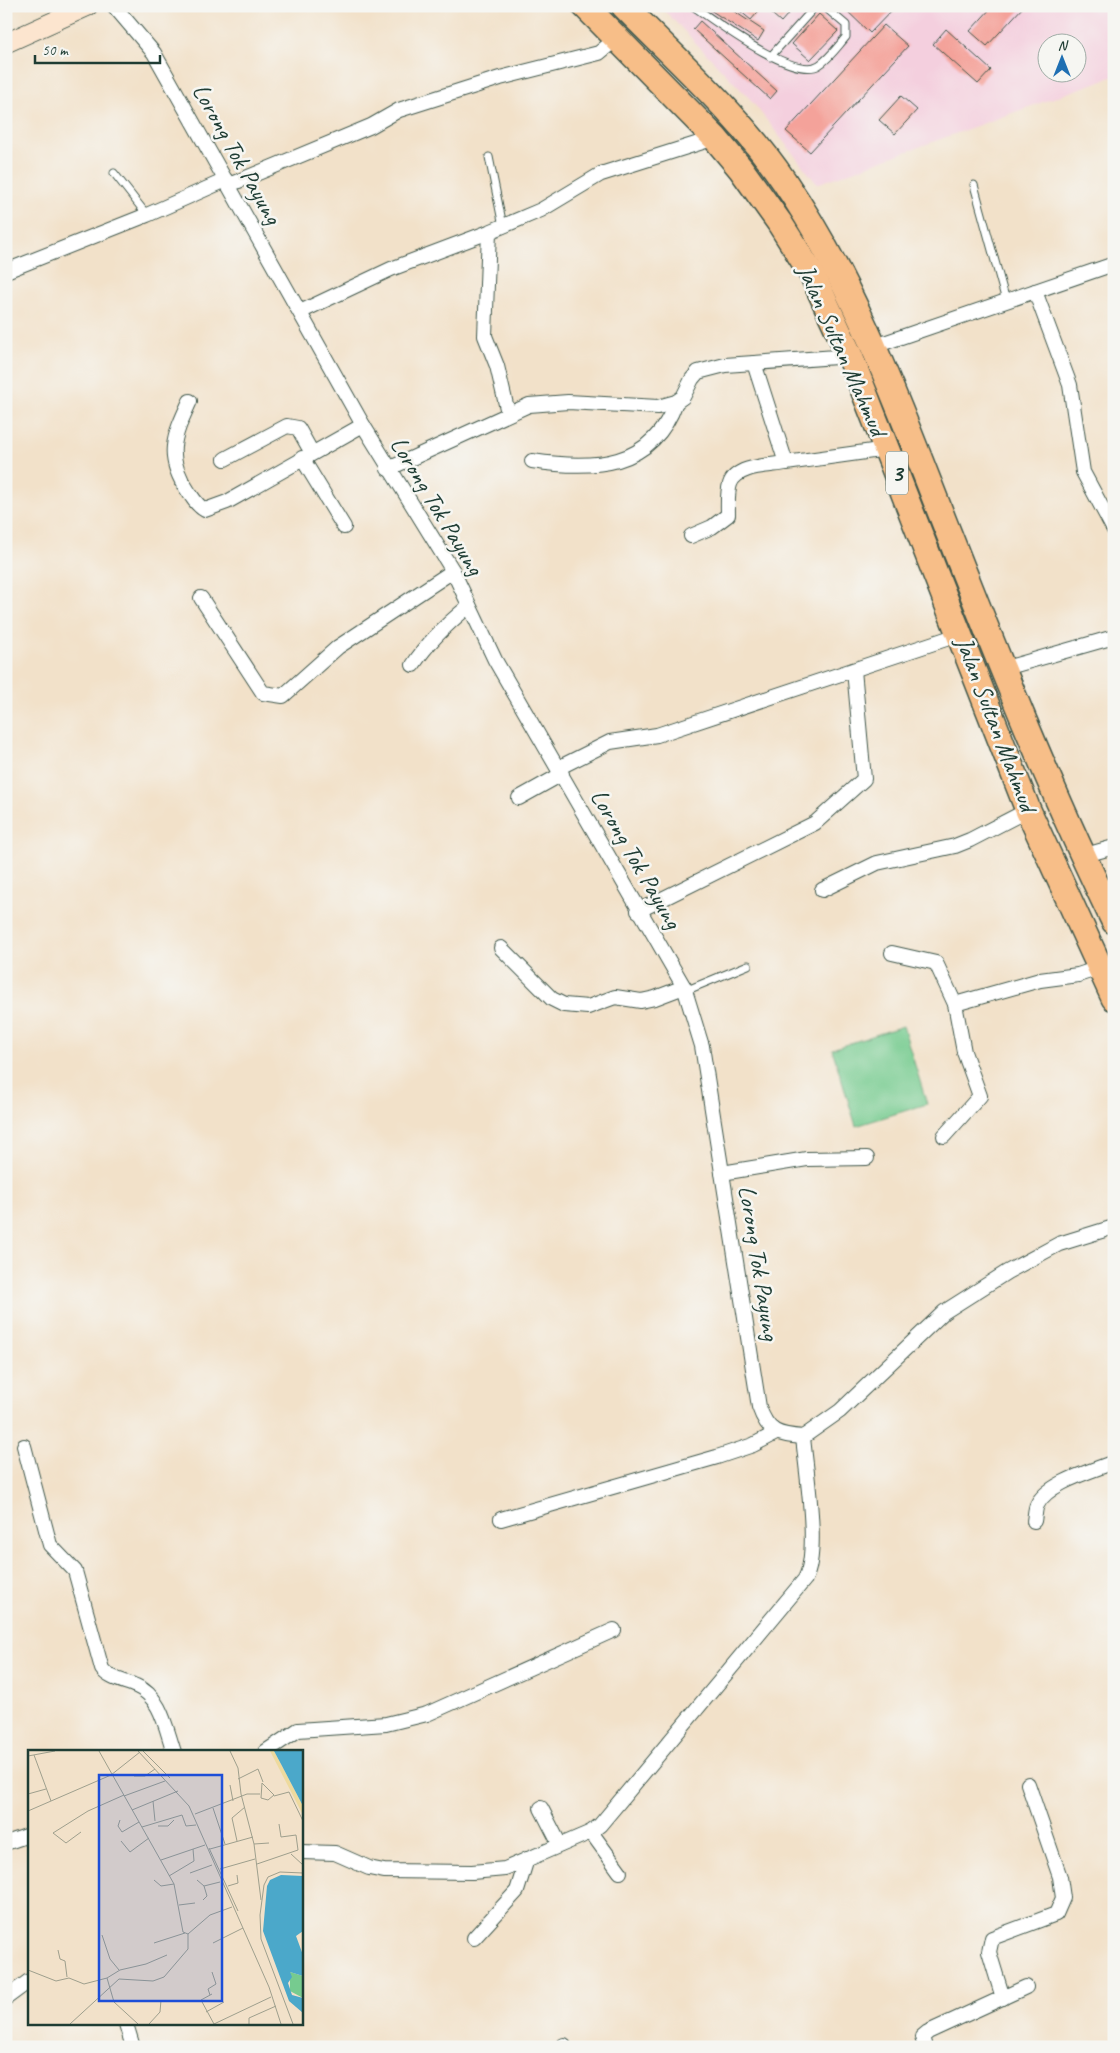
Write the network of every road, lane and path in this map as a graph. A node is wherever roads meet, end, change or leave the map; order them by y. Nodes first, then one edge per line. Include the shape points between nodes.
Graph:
1 (88, 6) edge
2 (114, 6) edge
3 (586, 6) edge
4 (624, 6) edge
5 (693, 6) edge
6 (617, 38) junction
7 (6, 43) edge
8 (770, 57) junction
9 (715, 138) junction
10 (488, 157) dead end
11 (114, 173) dead end
12 (228, 182) junction
13 (974, 185) dead end
14 (147, 215) junction
15 (503, 227) junction
16 (489, 232) junction
17 (1114, 264) edge
18 (6, 271) edge
19 (1035, 291) junction
20 (1006, 301) junction
21 (300, 312) junction
22 (875, 346) junction
23 (850, 356) junction
24 (754, 363) junction
25 (190, 401) dead end
26 (676, 402) junction
27 (508, 413) junction
28 (363, 425) junction
29 (888, 449) junction
30 (307, 456) junction
31 (225, 460) dead end
32 (532, 461) dead end
33 (786, 463) junction
34 (388, 469) junction
35 (344, 527) dead end
36 (1114, 530) edge
37 (691, 536) dead end
38 (452, 571) junction
39 (202, 598) dead end
40 (469, 606) junction
41 (961, 634) junction
42 (1114, 637) edge
43 (413, 665) dead end
44 (1002, 669) junction
45 (854, 670) junction
46 (560, 771) junction
47 (519, 798) dead end
48 (1028, 810) junction
49 (1114, 847) edge
50 (1082, 856) junction
51 (822, 890) dead end
52 (638, 910) junction
53 (1114, 921) edge
54 (501, 948) dead end
55 (892, 953) dead end
56 (748, 965) dead end
57 (1099, 968) junction
58 (684, 989) junction
59 (1114, 998) edge
60 (955, 1004) junction
61 (944, 1136) dead end
62 (867, 1158) dead end
63 (722, 1173) junction
64 (1114, 1227) edge
65 (776, 1433) junction
66 (803, 1437) junction
67 (24, 1446) dead end
68 (1114, 1462) edge
69 (501, 1519) dead end
70 (1034, 1520) dead end
71 (614, 1630) dead end
72 (173, 1750) edge
73 (268, 1750) edge
74 (1028, 1784) dead end
75 (541, 1808) dead end
76 (591, 1832) junction
77 (28, 1836) edge
78 (6, 1842) edge
79 (560, 1845) junction
80 (302, 1852) edge
81 (527, 1859) junction
82 (620, 1872) dead end
83 (474, 1938) dead end
84 (28, 1982) edge
85 (1026, 1987) dead end
86 (6, 1998) edge
87 (1003, 1998) junction
88 (127, 2026) edge
89 (133, 2047) edge
90 (924, 2047) edge

1 - 7 street
2 - 12 street, Lorong Tok Payung via 154,53
3 - 6 highway, Jalan Sultan Mahmud / 3
4 - 22 highway, Jalan Sultan Mahmud / 3 via 714,97 784,180 844,281
5 - 8 lane
6 - 9 highway, Jalan Sultan Mahmud / 3
6 - 12 street via 599,53 500,78 399,110 371,126
8 - 8 lane via 805,67 816,66 846,38 846,25 826,8 815,7
9 - 15 street via 601,174 541,210
9 - 23 highway, Jalan Sultan Mahmud / 3 via 774,215 813,276
10 - 15 lane
11 - 14 lane
12 - 14 street
12 - 21 street, Lorong Tok Payung
13 - 20 lane
14 - 18 street
15 - 16 street
16 - 21 street via 391,268
16 - 27 street via 485,336 497,366
17 - 19 street
19 - 20 street
19 - 36 street via 1070,385 1083,472
20 - 22 street
21 - 28 street, Lorong Tok Payung
22 - 44 highway, Jalan Sultan Mahmud / 3
23 - 24 street
23 - 29 highway, Jalan Sultan Mahmud / 3
24 - 26 street via 725,365 698,372 683,397
24 - 33 street
25 - 30 street via 174,442 172,457 177,475 199,507 205,510 227,502
26 - 27 street via 658,407 568,402 529,405
26 - 32 street via 661,433 623,459 576,466
27 - 34 street
28 - 30 street
28 - 34 street, Lorong Tok Payung
29 - 33 street
29 - 41 highway, Jalan Sultan Mahmud / 3
30 - 31 street via 298,428 286,426
30 - 35 street
33 - 37 street via 747,470 734,477 730,485 728,515 712,527
34 - 38 street, Lorong Tok Payung
38 - 39 street via 338,647 283,696 263,693
38 - 40 street, Lorong Tok Payung
40 - 43 street via 448,623
40 - 46 street, Lorong Tok Payung
41 - 45 street
41 - 48 highway, Jalan Sultan Mahmud / 3
42 - 44 street
44 - 50 highway, Jalan Sultan Mahmud / 3
45 - 46 street via 657,735 610,742
45 - 52 street via 864,779 815,823
46 - 47 street
46 - 52 street, Lorong Tok Payung
48 - 51 street via 962,843 877,863
48 - 57 highway, Jalan Sultan Mahmud / 3
49 - 50 street
50 - 53 highway, Jalan Sultan Mahmud / 3
52 - 58 street, Lorong Tok Payung
54 - 58 street via 552,999 564,1005 588,1007 615,997 642,1001
55 - 60 street via 936,963
56 - 58 lane
57 - 59 highway, Jalan Sultan Mahmud / 3
57 - 60 street via 1078,975 1040,980
58 - 63 street, Lorong Tok Payung via 702,1046
60 - 61 street via 964,1052 980,1096
62 - 63 street via 807,1159
63 - 65 street, Lorong Tok Payung via 760,1408 764,1422
64 - 66 street via 1059,1244 944,1312 840,1411
65 - 66 street
65 - 69 street via 717,1457
66 - 76 street via 813,1552 809,1571 612,1813
67 - 72 street via 50,1545 75,1570 102,1669 108,1676 140,1687 158,1705
68 - 70 street via 1046,1493 1036,1506
71 - 73 street via 427,1714 386,1724 298,1730
74 - 87 street via 1060,1876 1063,1898 1056,1914 992,1938 989,1952
75 - 79 street
76 - 79 street
76 - 82 street
77 - 78 street
79 - 81 street
80 - 81 street via 335,1853 384,1871 487,1871 505,1869
81 - 83 street via 517,1891
84 - 86 street
85 - 87 street
87 - 90 street via 928,2032 922,2037
88 - 89 street

